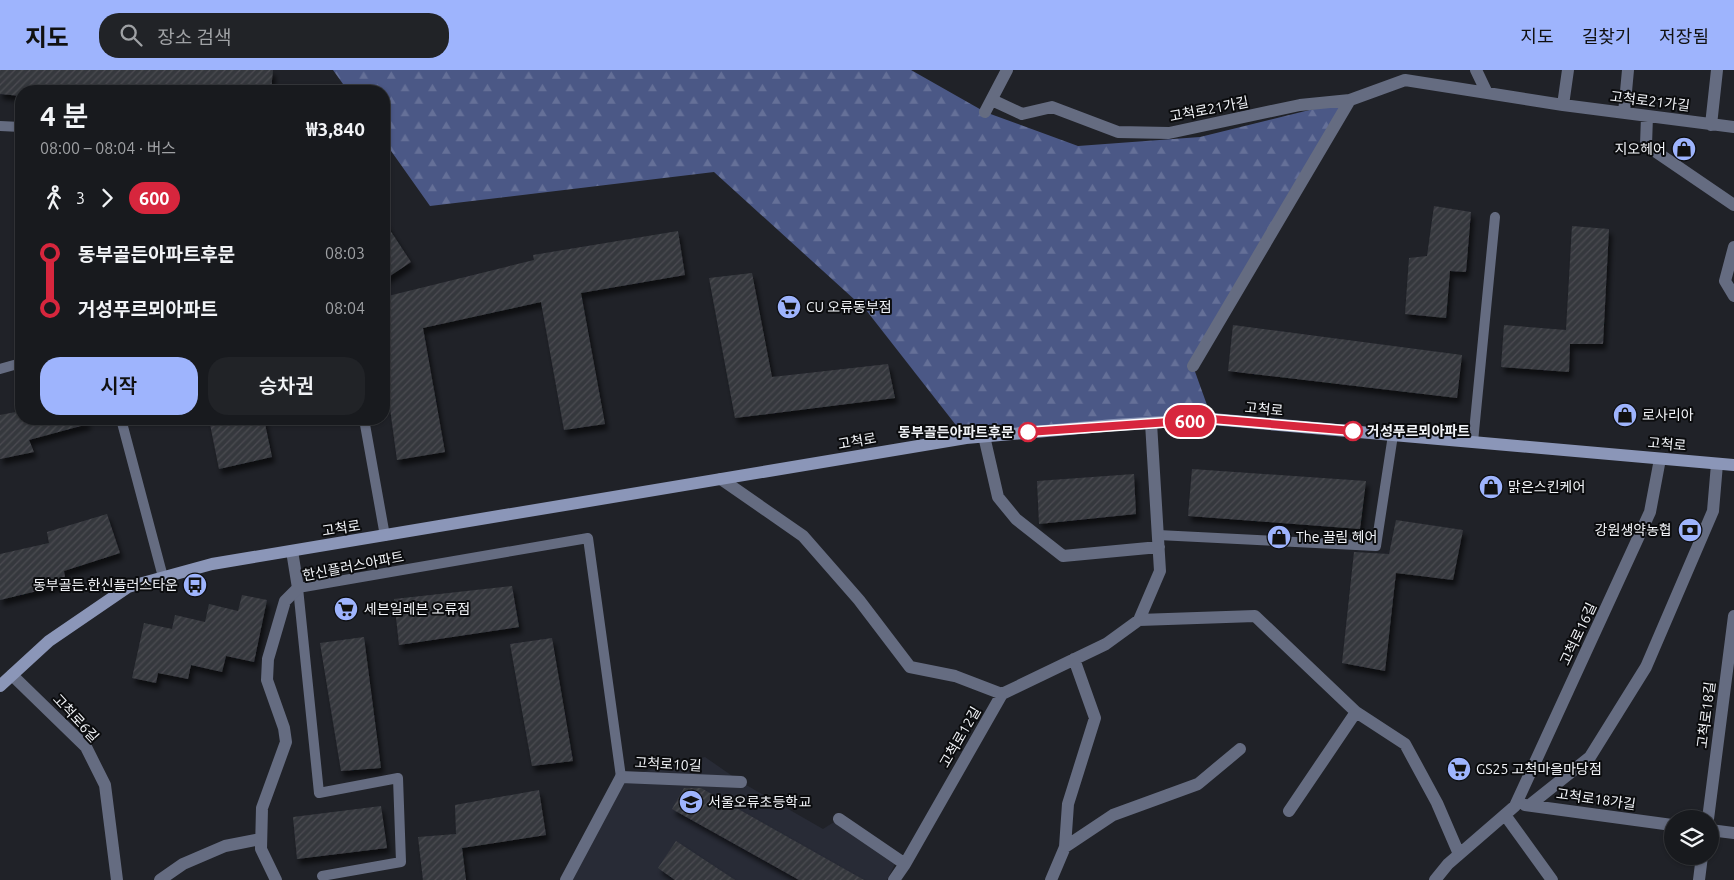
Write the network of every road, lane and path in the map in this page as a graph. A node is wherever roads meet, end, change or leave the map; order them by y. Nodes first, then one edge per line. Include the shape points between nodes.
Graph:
1 (1007, 70) edge
2 (1476, 70) edge
3 (1568, 70) edge
4 (1628, 70) edge
5 (1717, 70) edge
6 (1407, 75) edge
7 (1487, 93) junction
8 (992, 100) junction
9 (1350, 100) junction
10 (1563, 105) junction
11 (985, 112) dead end
12 (1624, 113) junction
13 (1647, 116) junction
14 (1711, 125) junction
15 (0, 126) edge
16 (15, 127) edge
17 (1734, 127) edge
18 (1734, 205) edge
19 (1495, 217) dead end
20 (1734, 247) edge
21 (1734, 296) edge
22 (15, 365) edge
23 (1193, 366) dead end
24 (0, 369) edge
25 (1151, 423) junction
26 (123, 425) edge
27 (365, 425) edge
28 (1393, 434) junction
29 (984, 436) junction
30 (1472, 442) junction
31 (1660, 459) junction
32 (1717, 464) junction
33 (1734, 465) edge
34 (721, 479) junction
35 (385, 536) junction
36 (1158, 541) junction
37 (292, 550) junction
38 (163, 577) junction
39 (298, 588) junction
40 (1734, 616) edge
41 (1139, 620) junction
42 (1074, 660) junction
43 (12, 675) junction
44 (0, 686) edge
45 (1002, 694) junction
46 (1356, 712) junction
47 (1240, 749) dead end
48 (621, 777) junction
49 (741, 782) dead end
50 (1530, 804) junction
51 (1515, 806) junction
52 (1709, 810) edge
53 (1289, 811) dead end
54 (1505, 815) junction
55 (839, 820) dead end
56 (1664, 824) edge
57 (1719, 831) edge
58 (1734, 833) edge
59 (261, 839) junction
60 (1065, 847) junction
61 (1459, 854) junction
62 (904, 864) junction
63 (1701, 865) edge
64 (322, 876) dead end
65 (118, 880) edge
66 (160, 880) edge
67 (276, 880) edge
68 (566, 880) edge
69 (894, 880) edge
70 (1051, 880) edge
71 (1435, 880) edge
72 (1552, 880) edge
73 (1699, 880) edge

1 - 8 street
2 - 7 street
3 - 10 street
4 - 12 street
5 - 14 street
6 - 7 street, 고척로21가길
6 - 9 street, 고척로21가길
7 - 10 street, 고척로21가길
8 - 9 street, 고척로21가길 via 1022,114 1052,108 1118,132 1169,133 1300,105
8 - 11 street
9 - 23 street
10 - 12 street, 고척로21가길
12 - 13 street, 고척로21가길
13 - 14 street, 고척로21가길
13 - 18 street via 1646,145
14 - 17 street, 고척로21가길
15 - 16 lane
19 - 30 lane
20 - 21 street via 1725,281
22 - 24 lane
25 - 28 main road, 고척로 via 1212,419
25 - 29 main road, 고척로
25 - 36 street
26 - 38 lane
27 - 35 lane
28 - 30 main road, 고척로
28 - 36 lane via 1376,546
29 - 34 main road, 고척로
29 - 36 street via 998,497 1016,520 1063,556
30 - 31 main road, 고척로
31 - 32 main road, 고척로
31 - 51 street, 고척로16길 via 1650,512
32 - 33 main road, 고척로
32 - 50 street via 1713,511 1646,667 1590,757
34 - 35 main road, 고척로
34 - 45 street via 803,536 859,600 910,667 954,676
35 - 37 main road, 고척로
36 - 41 street via 1160,571
37 - 38 main road, 고척로 via 212,564
37 - 39 street
38 - 43 main road, 고척로 via 128,587 49,642
39 - 48 lane, 한신플러스아파트 via 588,538
39 - 59 street via 285,601 268,659 267,680 286,742 262,808
39 - 64 lane, 한신플러스아파트 via 319,792 398,778 401,862
40 - 52 street, 고척로18길
41 - 42 street via 1106,644
41 - 46 street via 1255,616
42 - 45 street
42 - 60 street via 1096,718 1068,804
43 - 44 main road, 고척로
43 - 65 street, 고척로6길 via 86,747 106,785
45 - 62 street, 고척로12길
46 - 53 street
46 - 61 street via 1405,744 1437,803
47 - 60 street via 1198,784 1113,815
48 - 49 street, 고척로10길
48 - 68 street, 고척로10길
50 - 51 street, 고척로18가길
50 - 56 street, 고척로18가길
51 - 54 street, 고척로16길
54 - 61 street, 고척로16길
54 - 72 street
55 - 62 street
57 - 58 street
59 - 66 street via 226,846 183,864
59 - 67 street via 261,849
60 - 70 street
61 - 71 street, 고척로16길
62 - 69 street, 고척로12길
63 - 73 street

